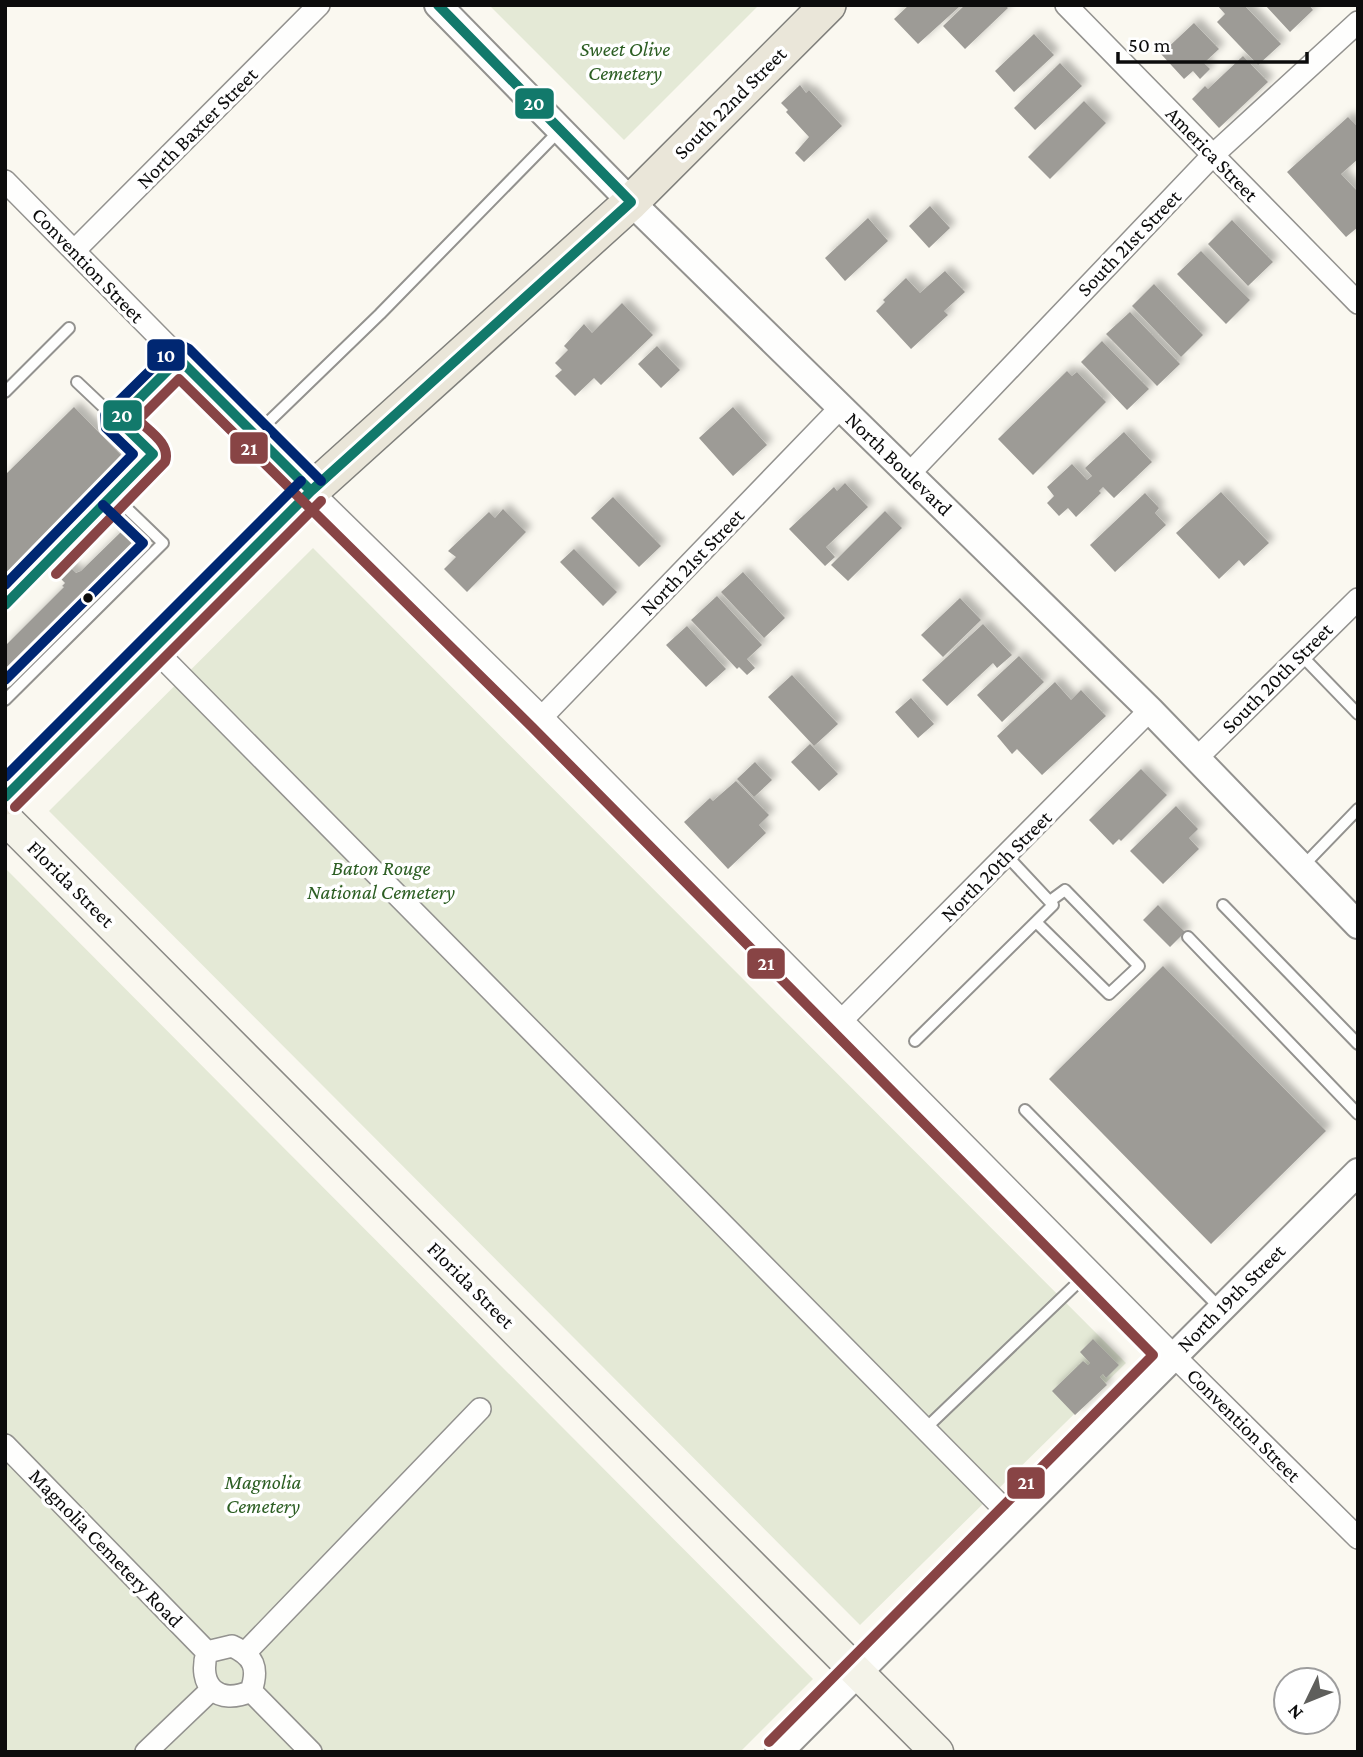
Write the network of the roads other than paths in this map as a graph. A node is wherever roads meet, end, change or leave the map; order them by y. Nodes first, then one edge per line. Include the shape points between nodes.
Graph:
1 (319, 5) edge
2 (438, 5) edge
3 (828, 5) edge
4 (1066, 5) edge
5 (1358, 22) edge
6 (560, 130) junction
7 (1213, 155) junction
8 (5, 181) edge
9 (631, 202) junction
10 (75, 250) junction
11 (1358, 303) edge
12 (69, 328) dead end
13 (179, 359) junction
14 (77, 382) dead end
15 (5, 392) edge
16 (841, 407) junction
17 (118, 420) junction
18 (255, 435) junction
19 (910, 473) junction
20 (311, 491) junction
21 (113, 495) junction
22 (56, 553) dead end
23 (46, 564) dead end
24 (1358, 599) edge
25 (5, 605) edge
26 (153, 648) junction
27 (1301, 655) junction
28 (5, 700) edge
29 (1150, 710) junction
30 (1358, 714) edge
31 (542, 718) junction
32 (1197, 758) junction
33 (5, 797) edge
34 (1358, 809) edge
35 (5, 818) edge
36 (1007, 856) junction
37 (1302, 867) junction
38 (1050, 901) junction
39 (1223, 905) dead end
40 (1036, 922) junction
41 (1358, 925) edge
42 (1188, 937) dead end
43 (841, 1021) junction
44 (915, 1041) dead end
45 (1358, 1044) edge
46 (1025, 1111) dead end
47 (1358, 1114) edge
48 (1358, 1172) edge
49 (1090, 1271) junction
50 (1221, 1308) junction
51 (1173, 1355) junction
52 (480, 1409) dead end
53 (926, 1429) junction
54 (5, 1445) edge
55 (1013, 1518) junction
56 (1358, 1538) edge
57 (207, 1652) junction
58 (246, 1652) junction
59 (859, 1673) junction
60 (212, 1689) junction
61 (251, 1691) junction
62 (146, 1752) edge
63 (312, 1752) edge
64 (779, 1752) edge
65 (937, 1752) edge

1 - 10 street, North Baxter Street
2 - 6 street, North Boulevard
3 - 9 main road, South 22nd Street
4 - 7 street, America Street
5 - 7 street, South 21st Street
6 - 9 street, North Boulevard
6 - 18 lane
7 - 11 street, America Street
7 - 19 street, South 21st Street
8 - 10 street, Convention Street
9 - 16 street, North Boulevard
9 - 20 main road, South 22nd Street
10 - 13 street, Convention Street
12 - 15 lane
13 - 17 lane
13 - 18 street, Convention Street
14 - 17 lane
16 - 19 street, North Boulevard
16 - 31 street, North 21st Street
17 - 21 lane via 153,454
18 - 20 street, Convention Street
19 - 29 street, North Boulevard
20 - 26 main road, South 22nd Street
20 - 31 street, Convention Street
21 - 22 lane
21 - 28 lane via 163,543
23 - 25 lane
24 - 27 street, South 20th Street
26 - 33 main road, South 22nd Street
26 - 53 street
27 - 30 lane
27 - 32 street, South 20th Street
29 - 32 street, North Boulevard
29 - 36 street, North 20th Street
31 - 43 street, Convention Street
32 - 37 street, North Boulevard
34 - 37 lane
35 - 59 main road, Florida Street
36 - 38 lane
36 - 43 street, North 20th Street
37 - 41 street, North Boulevard
38 - 40 lane via 1053,905
38 - 40 lane via 1065,890 1139,966 1110,994
39 - 45 lane
40 - 44 lane
42 - 47 lane
43 - 49 street, Convention Street
46 - 50 lane
48 - 50 street, North 19th Street
49 - 51 street, Convention Street
49 - 53 lane
50 - 51 street, North 19th Street
51 - 55 street, North 19th Street
51 - 56 street, Convention Street
52 - 58 street
53 - 55 street
54 - 57 street, Magnolia Cemetery Road
55 - 59 street, North 19th Street
57 - 58 street via 232,1646
57 - 60 street via 204,1678
58 - 61 street via 254,1665
59 - 64 street, North 19th Street
59 - 65 main road, Florida Street
60 - 61 street via 224,1697
60 - 62 street
61 - 63 street

